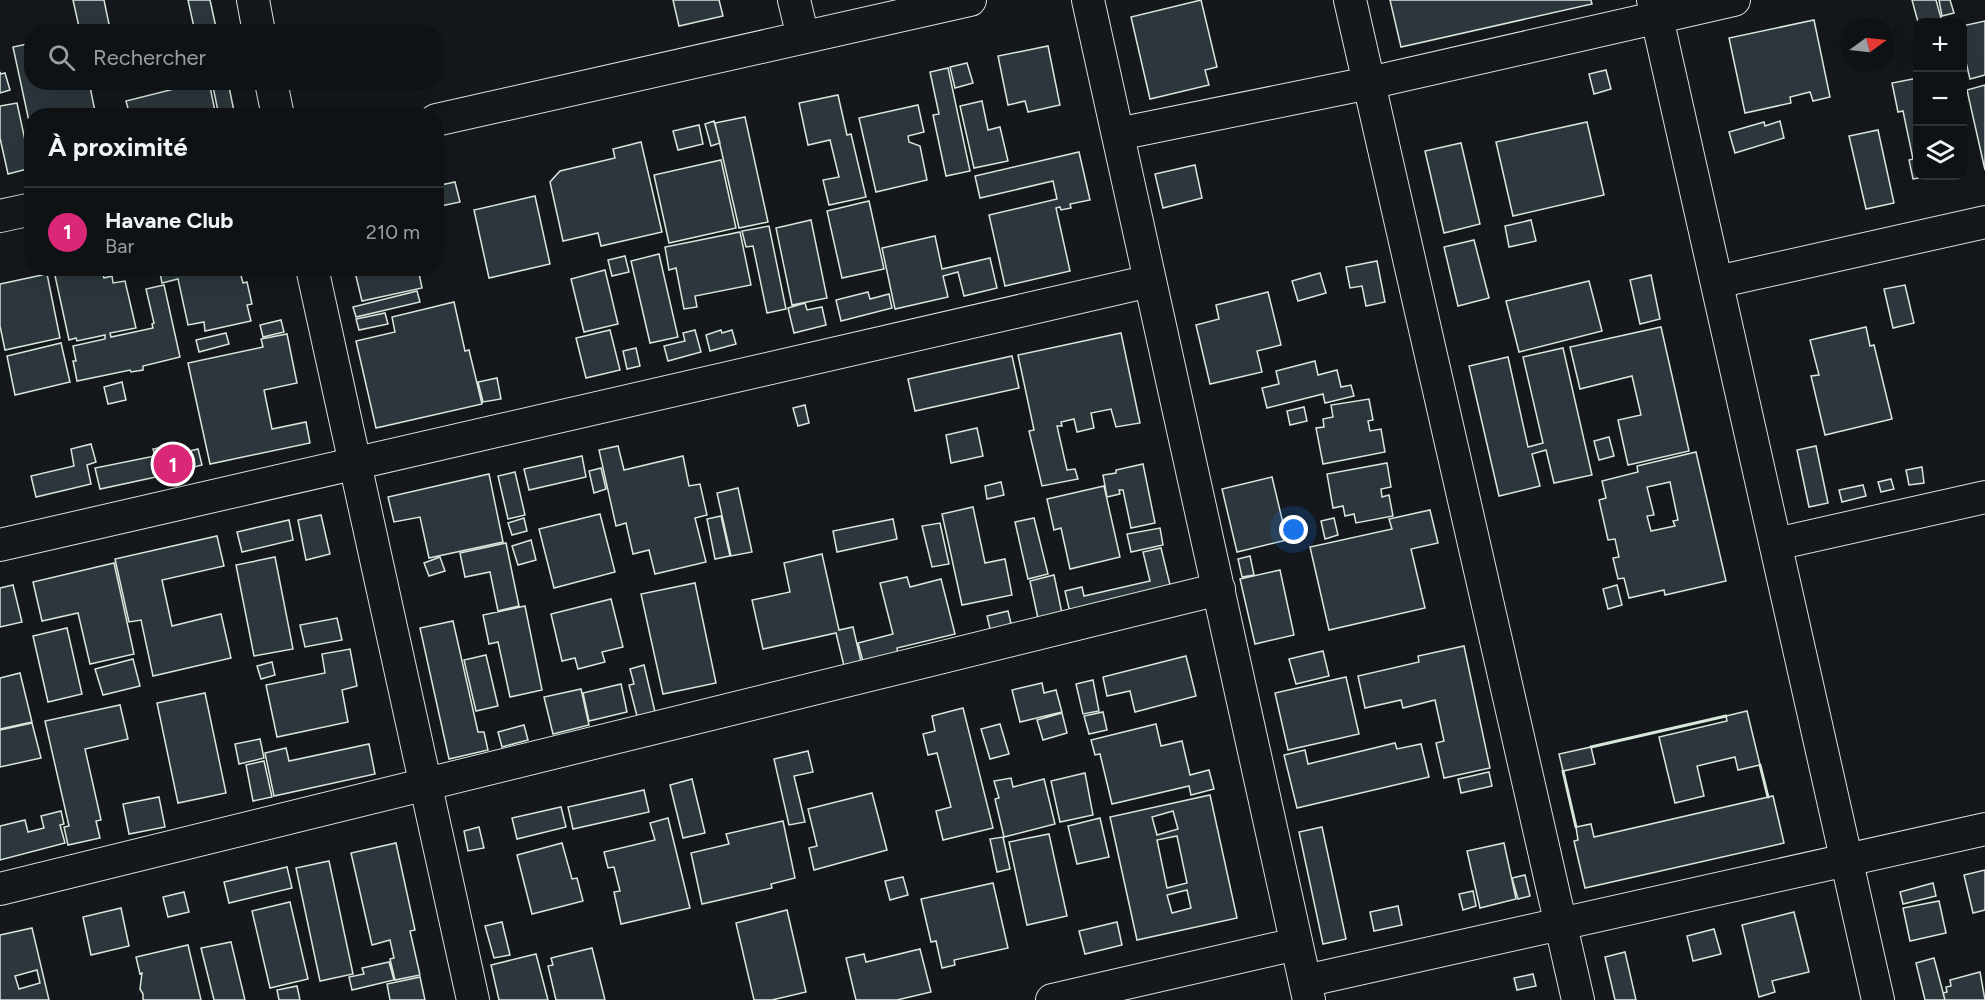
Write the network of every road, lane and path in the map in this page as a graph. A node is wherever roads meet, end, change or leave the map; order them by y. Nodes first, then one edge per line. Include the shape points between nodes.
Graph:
1 (253, 0) edge
2 (794, 0) edge
3 (970, 0) edge
4 (1088, 0) edge
5 (1350, 0) edge
6 (1734, 0) edge
7 (1655, 8) edge
8 (258, 24) edge
9 (803, 37) junction
10 (1369, 83) junction
11 (273, 90) edge
12 (276, 108) edge
13 (444, 118) edge
14 (1118, 134) junction
15 (24, 211) edge
16 (0, 216) edge
17 (1985, 222) edge
18 (314, 276) edge
19 (1150, 281) junction
20 (1717, 282) junction
21 (355, 464) junction
22 (1985, 497) edge
23 (1776, 544) junction
24 (0, 545) edge
25 (1219, 589) junction
26 (426, 784) junction
27 (1985, 829) edge
28 (1847, 860) junction
29 (0, 889) edge
30 (1561, 924) junction
31 (1296, 944) junction
32 (1307, 991) edge
33 (473, 1000) edge
34 (1052, 1000) edge
35 (1578, 1000) edge
36 (1878, 1000) edge

1 - 8 street
2 - 9 street
3 - 9 street
4 - 14 street
5 - 10 street
6 - 7 street
7 - 10 street
7 - 20 street
9 - 13 street
10 - 14 street
10 - 30 street
11 - 12 street
14 - 19 street
15 - 16 street
17 - 20 street
18 - 21 street
19 - 21 street
19 - 25 street
20 - 23 street
21 - 24 street
21 - 26 street
22 - 23 street
23 - 28 street
25 - 26 street
25 - 31 street
26 - 29 street
26 - 33 street
27 - 28 street
28 - 30 street
28 - 36 street
30 - 32 street
30 - 35 street
31 - 32 street
31 - 34 street

